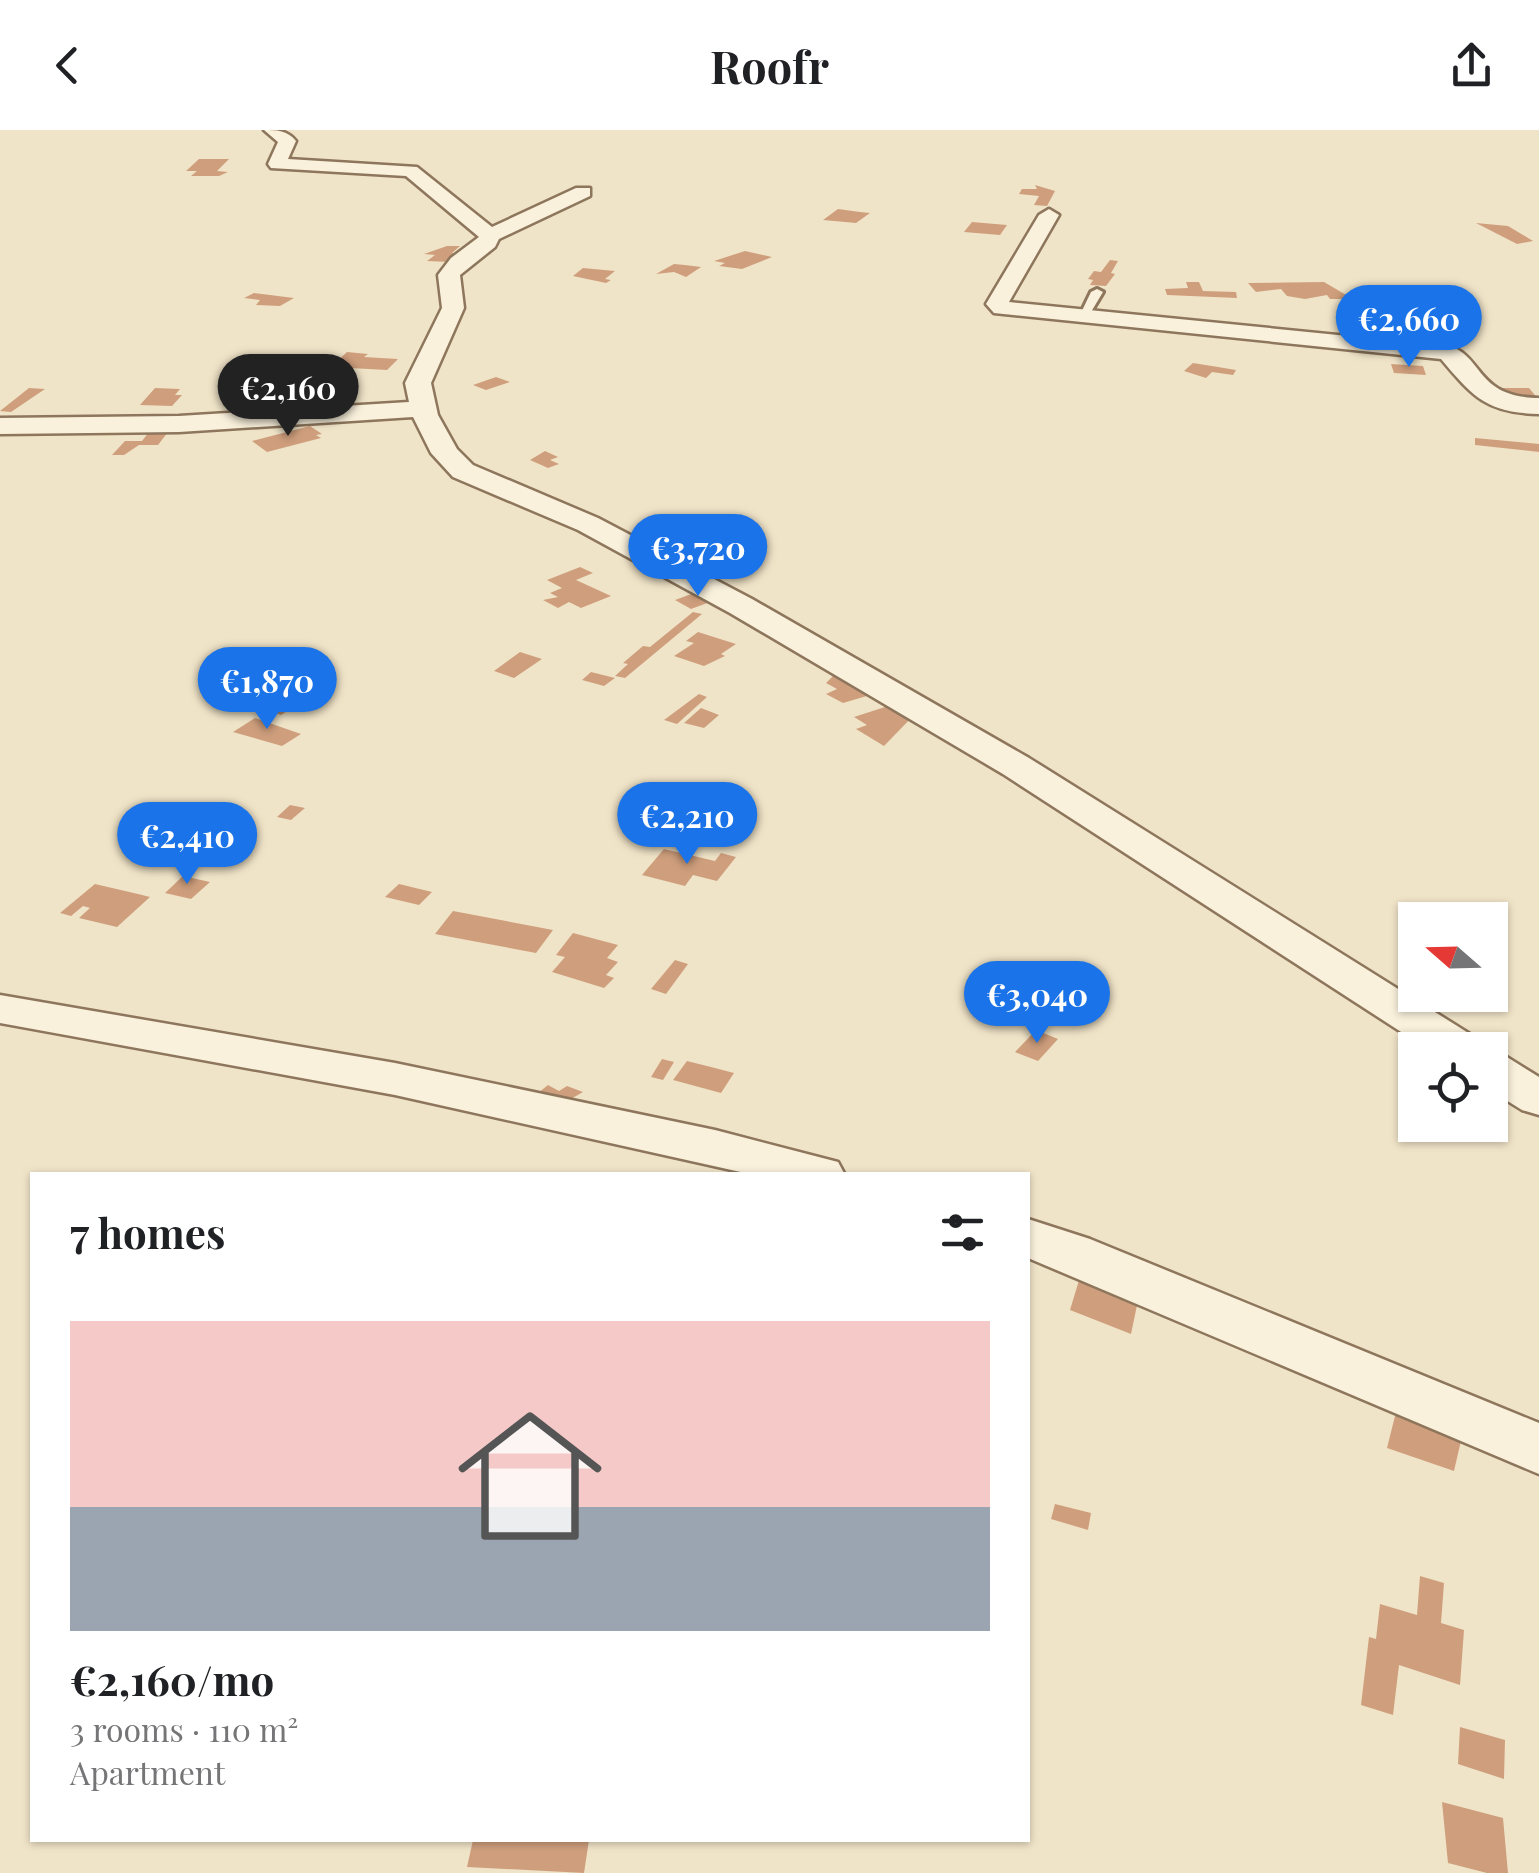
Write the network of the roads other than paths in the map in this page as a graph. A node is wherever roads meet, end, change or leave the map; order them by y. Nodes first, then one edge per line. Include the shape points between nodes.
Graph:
1 (272, 130) edge
2 (583, 192) dead end
3 (1049, 215) dead end
4 (490, 236) junction
5 (1097, 292) dead end
6 (1082, 317) junction
7 (1539, 406) edge
8 (424, 409) junction
9 (0, 426) edge
10 (0, 1009) edge
11 (1434, 1032) edge
12 (1508, 1079) edge
13 (1539, 1099) edge
14 (809, 1172) edge
15 (1030, 1239) edge
16 (1539, 1448) edge

1 - 4 street via 287,141 278,164 411,172
2 - 4 street
3 - 6 street via 997,304
4 - 8 street via 448,273 444,284 453,308 418,383
5 - 6 lane
6 - 7 street via 1448,353 1492,401
8 - 9 street via 179,424
8 - 11 street via 445,452 463,471 588,524 741,606 1016,766
10 - 14 street via 395,1079
12 - 13 street
15 - 16 street

